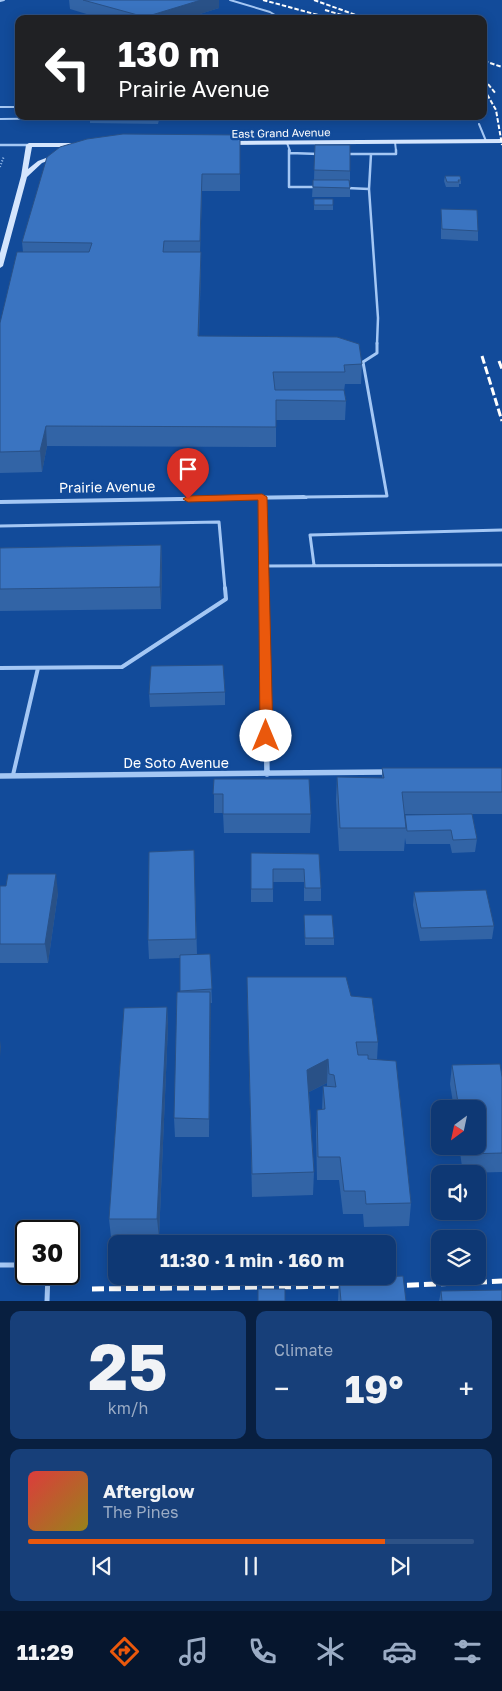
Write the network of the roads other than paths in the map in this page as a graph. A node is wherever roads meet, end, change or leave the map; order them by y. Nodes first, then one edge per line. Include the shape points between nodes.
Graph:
1 (4, 0) edge
2 (230, 0) edge
3 (0, 1) edge
4 (275, 15) edge
5 (0, 107) edge
6 (15, 107) edge
7 (0, 119) edge
8 (15, 119) edge
9 (479, 124) dead end
10 (486, 141) junction
11 (502, 141) edge
12 (395, 142) junction
13 (287, 143) junction
14 (220, 144) edge
15 (0, 145) edge
16 (29, 145) junction
17 (290, 153) junction
18 (326, 154) edge
19 (344, 154) edge
20 (371, 154) junction
21 (24, 176) junction
22 (319, 188) edge
23 (339, 188) edge
24 (369, 189) junction
25 (0, 266) edge
26 (262, 497) junction
27 (304, 497) joint
28 (0, 502) edge
29 (0, 526) edge
30 (502, 530) edge
31 (502, 564) edge
32 (314, 565) junction
33 (264, 566) junction
34 (0, 668) edge
35 (38, 668) junction
36 (394, 772) edge
37 (267, 774) junction
38 (0, 776) edge
39 (12, 776) junction
40 (0, 1265) edge
41 (15, 1265) edge
42 (48, 1285) edge
43 (47, 1301) edge

1 - 3 lane
2 - 4 lane
5 - 6 lane
7 - 8 lane
9 - 10 lane
10 - 11 main road, East Grand Avenue
10 - 12 main road, East Grand Avenue
12 - 13 main road, East Grand Avenue
12 - 20 lane via 396,154
13 - 14 main road, East Grand Avenue
13 - 17 lane
15 - 16 street
16 - 21 main road
16 - 21 main road via 88,146 40,162
17 - 18 lane
17 - 22 lane via 289,187
19 - 20 lane
20 - 24 lane
21 - 25 main road
23 - 24 lane
24 - 27 lane via 378,318 377,353 363,362 388,496
26 - 27 street, Prairie Avenue
26 - 28 street, Prairie Avenue
26 - 33 street
29 - 35 lane via 219,522 226,599 122,667
30 - 32 lane via 310,535
31 - 32 lane
32 - 33 lane
33 - 37 street
34 - 35 lane
35 - 39 lane
36 - 37 street, De Soto Avenue
37 - 39 street, De Soto Avenue
38 - 39 street, De Soto Avenue
40 - 41 lane
42 - 43 lane

